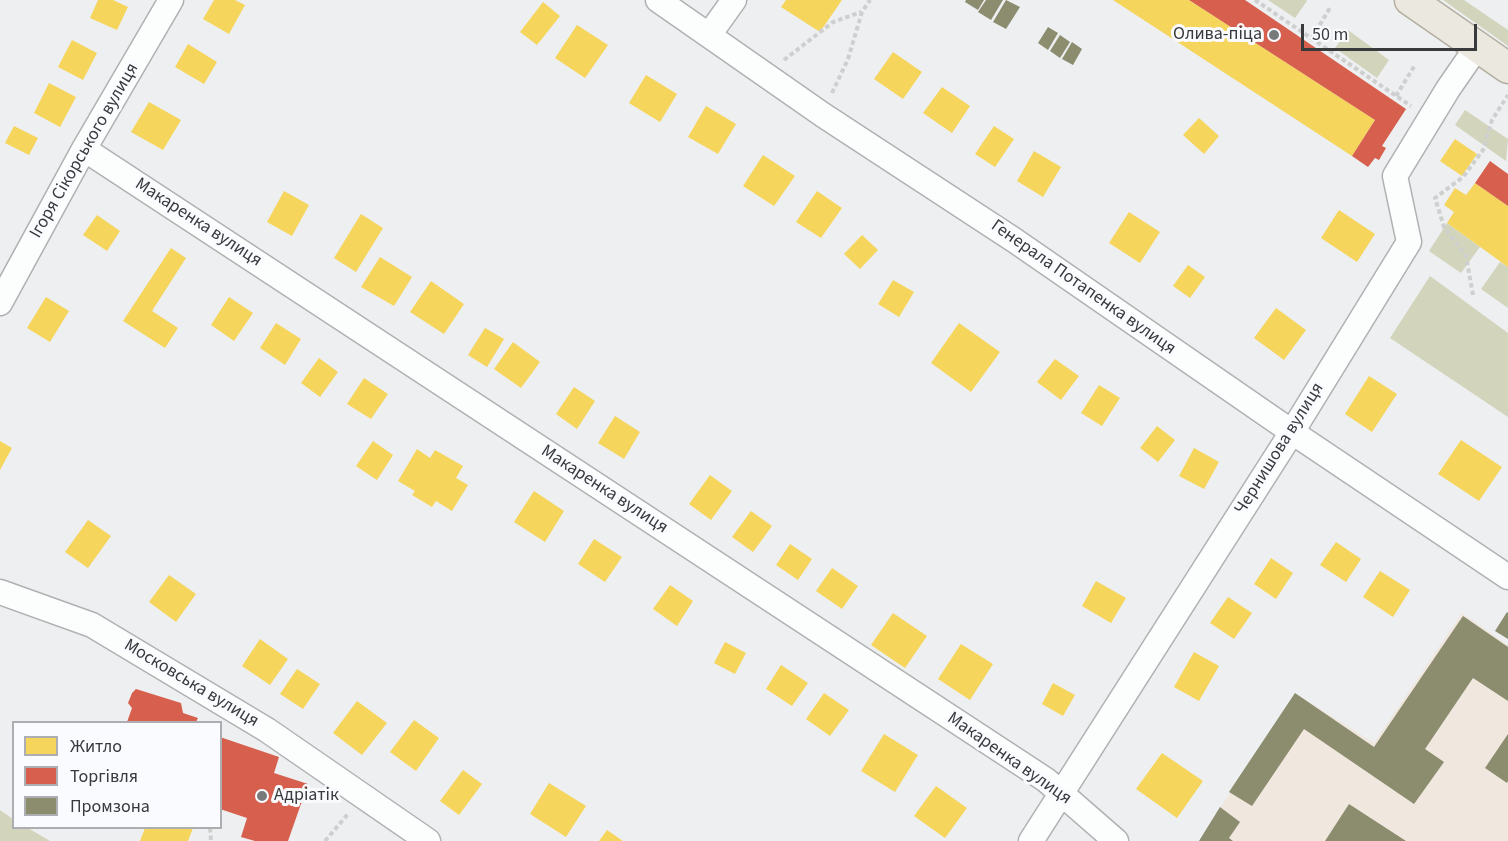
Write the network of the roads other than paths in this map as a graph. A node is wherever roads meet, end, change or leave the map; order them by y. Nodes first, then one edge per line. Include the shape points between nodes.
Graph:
1 (171, 0) edge
2 (658, 0) edge
3 (734, 0) edge
4 (1410, 0) edge
5 (710, 35) junction
6 (1477, 46) junction
7 (1508, 68) edge
8 (84, 149) junction
9 (0, 303) edge
10 (1292, 432) junction
11 (1508, 577) edge
12 (0, 592) edge
13 (1062, 794) junction
14 (428, 841) edge
15 (1031, 841) edge
16 (1116, 841) edge

1 - 8 street, Ігоря Сікорського вулиця
2 - 5 street, Генерала Потапенка вулиця
3 - 5 street
4 - 6 main road
5 - 10 street, Генерала Потапенка вулиця
6 - 7 main road
6 - 10 street, Чернишова вулиця via 1395,176 1409,242
8 - 9 street, Ігоря Сікорського вулиця
8 - 13 street, Макаренка вулиця
10 - 11 street, Генерала Потапенка вулиця
10 - 13 street, Чернишова вулиця
12 - 14 street, Московська вулиця via 92,625 267,730
13 - 15 street, Чернишова вулиця
13 - 16 street, Макаренка вулиця

